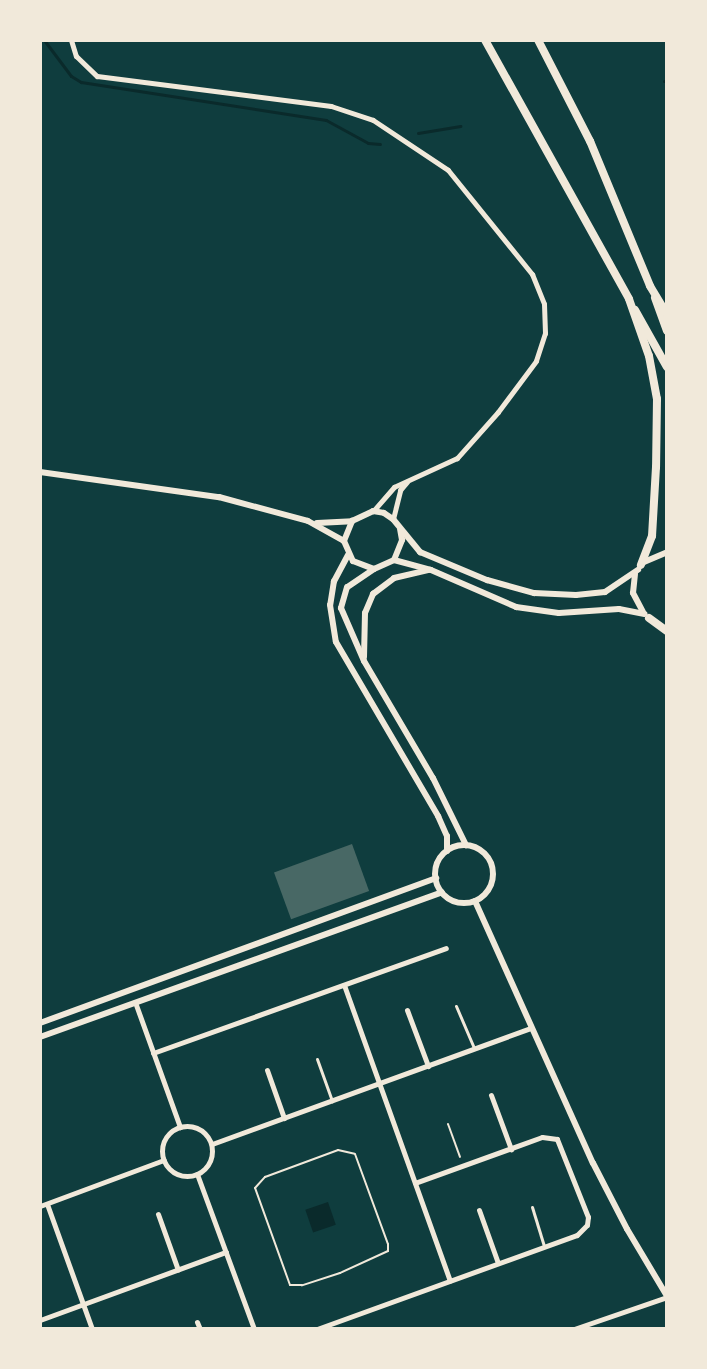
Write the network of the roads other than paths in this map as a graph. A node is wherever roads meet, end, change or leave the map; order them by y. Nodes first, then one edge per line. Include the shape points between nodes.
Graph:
1 (71, 40) edge
2 (485, 40) edge
3 (538, 40) edge
4 (650, 286) junction
5 (629, 299) junction
6 (667, 314) edge
7 (667, 331) edge
8 (667, 367) edge
9 (40, 472) edge
10 (411, 479) junction
11 (373, 511) junction
12 (393, 519) junction
13 (352, 521) junction
14 (314, 523) junction
15 (400, 529) junction
16 (344, 541) junction
17 (667, 552) edge
18 (348, 555) junction
19 (394, 560) junction
20 (639, 567) junction
21 (374, 569) junction
22 (431, 570) junction
23 (647, 616) junction
24 (667, 624) edge
25 (667, 631) edge
26 (364, 661) junction
27 (466, 845) junction
28 (447, 851) junction
29 (436, 878) junction
30 (442, 892) junction
31 (475, 901) junction
32 (446, 948) dead end
33 (344, 985) junction
34 (135, 1002) junction
35 (456, 1006) dead end
36 (407, 1010) dead end
37 (40, 1023) edge
38 (530, 1028) junction
39 (40, 1037) edge
40 (474, 1048) junction
41 (153, 1053) junction
42 (317, 1059) dead end
43 (428, 1066) junction
44 (267, 1070) dead end
45 (380, 1083) junction
46 (491, 1095) dead end
47 (332, 1101) junction
48 (284, 1118) junction
49 (180, 1127) junction
50 (212, 1144) junction
51 (511, 1149) junction
52 (164, 1160) junction
53 (197, 1174) junction
54 (415, 1183) junction
55 (256, 1198) joint
56 (43, 1205) edge
57 (532, 1207) dead end
58 (479, 1210) dead end
59 (158, 1214) dead end
60 (544, 1246) junction
61 (226, 1252) junction
62 (498, 1263) junction
63 (178, 1270) junction
64 (450, 1281) junction
65 (667, 1297) edge
66 (83, 1304) junction
67 (40, 1320) edge
68 (197, 1322) dead end
69 (590, 1326) edge
70 (92, 1329) edge
71 (200, 1329) edge
72 (254, 1329) edge
73 (317, 1329) edge
74 (574, 1329) edge

1 - 10 street via 76,56 97,76 331,106 373,120 448,170 532,274 544,304 545,333 536,361 457,458
2 - 5 highway
3 - 4 highway via 590,141
4 - 6 highway
4 - 7 highway
5 - 8 highway
5 - 20 highway via 649,356 657,408 652,536
9 - 14 main road via 219,497
10 - 11 street via 394,487
10 - 12 street via 400,490
11 - 12 main road
11 - 13 main road
12 - 15 main road
13 - 14 main road
13 - 16 main road
14 - 16 main road
15 - 19 main road via 402,540
15 - 20 main road via 420,552 534,593 605,592
16 - 18 main road
17 - 20 main road
18 - 21 main road
18 - 28 main road via 332,593 336,642 438,816
19 - 21 main road
19 - 22 main road
20 - 23 main road via 633,593
21 - 26 main road via 349,584 342,600
22 - 23 main road via 516,607 559,613 619,609
22 - 26 main road via 394,578 373,594 365,613
23 - 24 main road
23 - 25 highway
26 - 27 main road
27 - 28 main road
27 - 31 main road via 484,853 493,869 490,888
28 - 29 main road
29 - 30 main road
29 - 37 main road
30 - 31 main road via 458,902
30 - 34 main road
31 - 38 main road
32 - 33 street
33 - 41 street
33 - 45 street
34 - 39 main road
34 - 41 street
35 - 40 street
36 - 43 street
38 - 40 street
38 - 65 main road via 627,1229
40 - 43 street
41 - 49 street
42 - 47 street
43 - 45 street
44 - 48 street
45 - 47 street
45 - 54 street
46 - 51 street
47 - 48 street
48 - 50 street
49 - 50 street via 202,1131
49 - 52 street via 165,1141
50 - 53 street via 211,1158
51 - 54 street
51 - 60 street via 542,1137 557,1139 588,1217 577,1235
52 - 53 street via 174,1172
52 - 56 street
53 - 61 street
54 - 64 street
55 - 55 lane via 255,1188 265,1177 338,1150 349,1151 355,1154 388,1251 340,1273 290,1285
56 - 66 street
57 - 60 street
58 - 62 street
59 - 63 street
60 - 62 street
61 - 63 street
61 - 72 street
62 - 64 street
63 - 66 street
64 - 73 street
65 - 69 street
66 - 67 street
66 - 70 street
68 - 71 street
69 - 74 street

